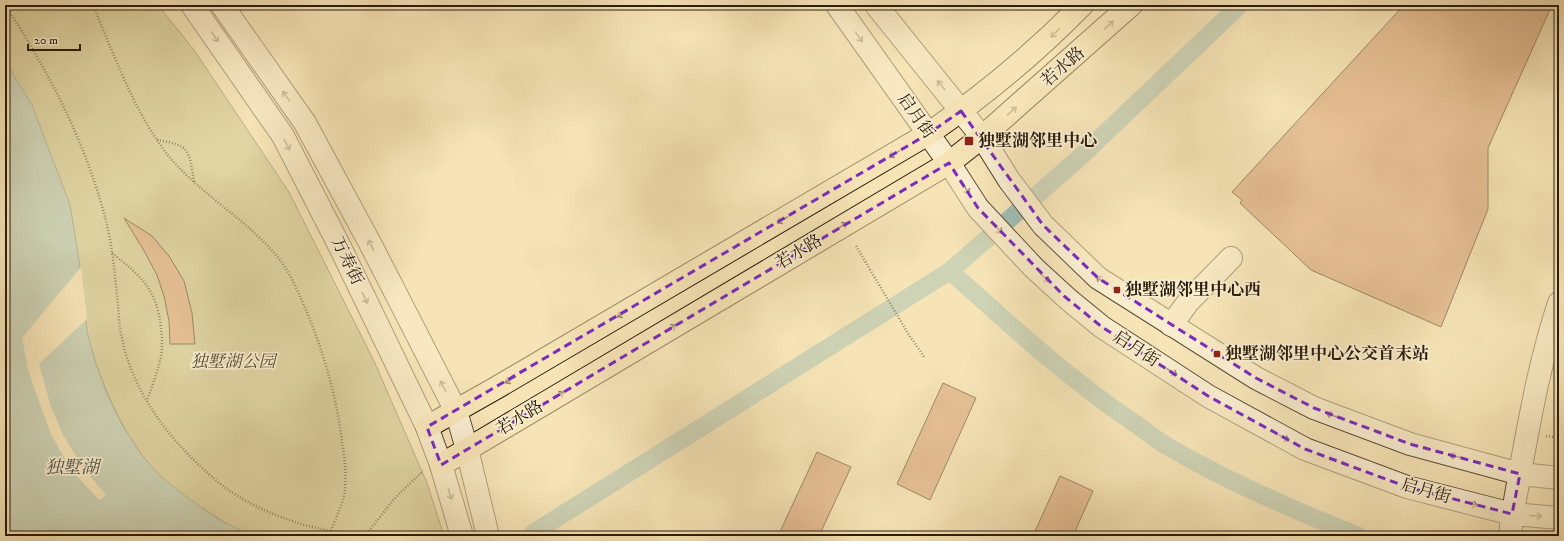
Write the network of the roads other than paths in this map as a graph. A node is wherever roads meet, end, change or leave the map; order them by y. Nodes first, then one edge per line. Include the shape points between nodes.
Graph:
1 (192, 5) edge
2 (222, 5) edge
3 (837, 5) edge
4 (876, 5) edge
5 (1082, 5) edge
6 (1131, 5) edge
7 (962, 111) junction
8 (928, 134) junction
9 (982, 137) junction
10 (949, 163) junction
11 (1231, 258) dead end
12 (1559, 303) edge
13 (1171, 325) junction
14 (456, 412) junction
15 (427, 427) junction
16 (467, 449) junction
17 (440, 462) junction
18 (1520, 474) junction
19 (1559, 478) edge
20 (1512, 514) junction
21 (1559, 518) edge
22 (486, 526) edge
23 (461, 532) edge
24 (1510, 536) edge

1 -> 15 street, 万寿街 via 283,136
14 -> 2 street, 万寿街 via 305,123
3 -> 8 street, 启月街
7 -> 4 street
5 -> 7 main road, 若水路 via 1050,37
9 -> 6 main road, 若水路
7 - 8 main road, 若水路
7 - 9 street
8 - 10 street, 启月街
8 -> 14 main road, 若水路
9 - 10 main road, 若水路
13 -> 9 street via 1098,278 1043,225 1009,180
16 -> 10 main road, 若水路
10 -> 20 street, 启月街 via 978,208 1017,251 1064,296 1102,327 1208,396 1305,449 1407,487
11 - 13 street via 1189,301
12 - 18 street via 1533,401
18 -> 13 street via 1410,444 1314,408 1256,378
14 - 15 main road, 若水路
14 - 16 street, 万寿街
15 - 17 street, 万寿街
16 - 17 main road, 若水路
16 - 22 street, 万寿街
17 -> 23 street, 万寿街
18 - 19 street
18 - 20 street
20 -> 21 street, 启月街
20 - 24 street

